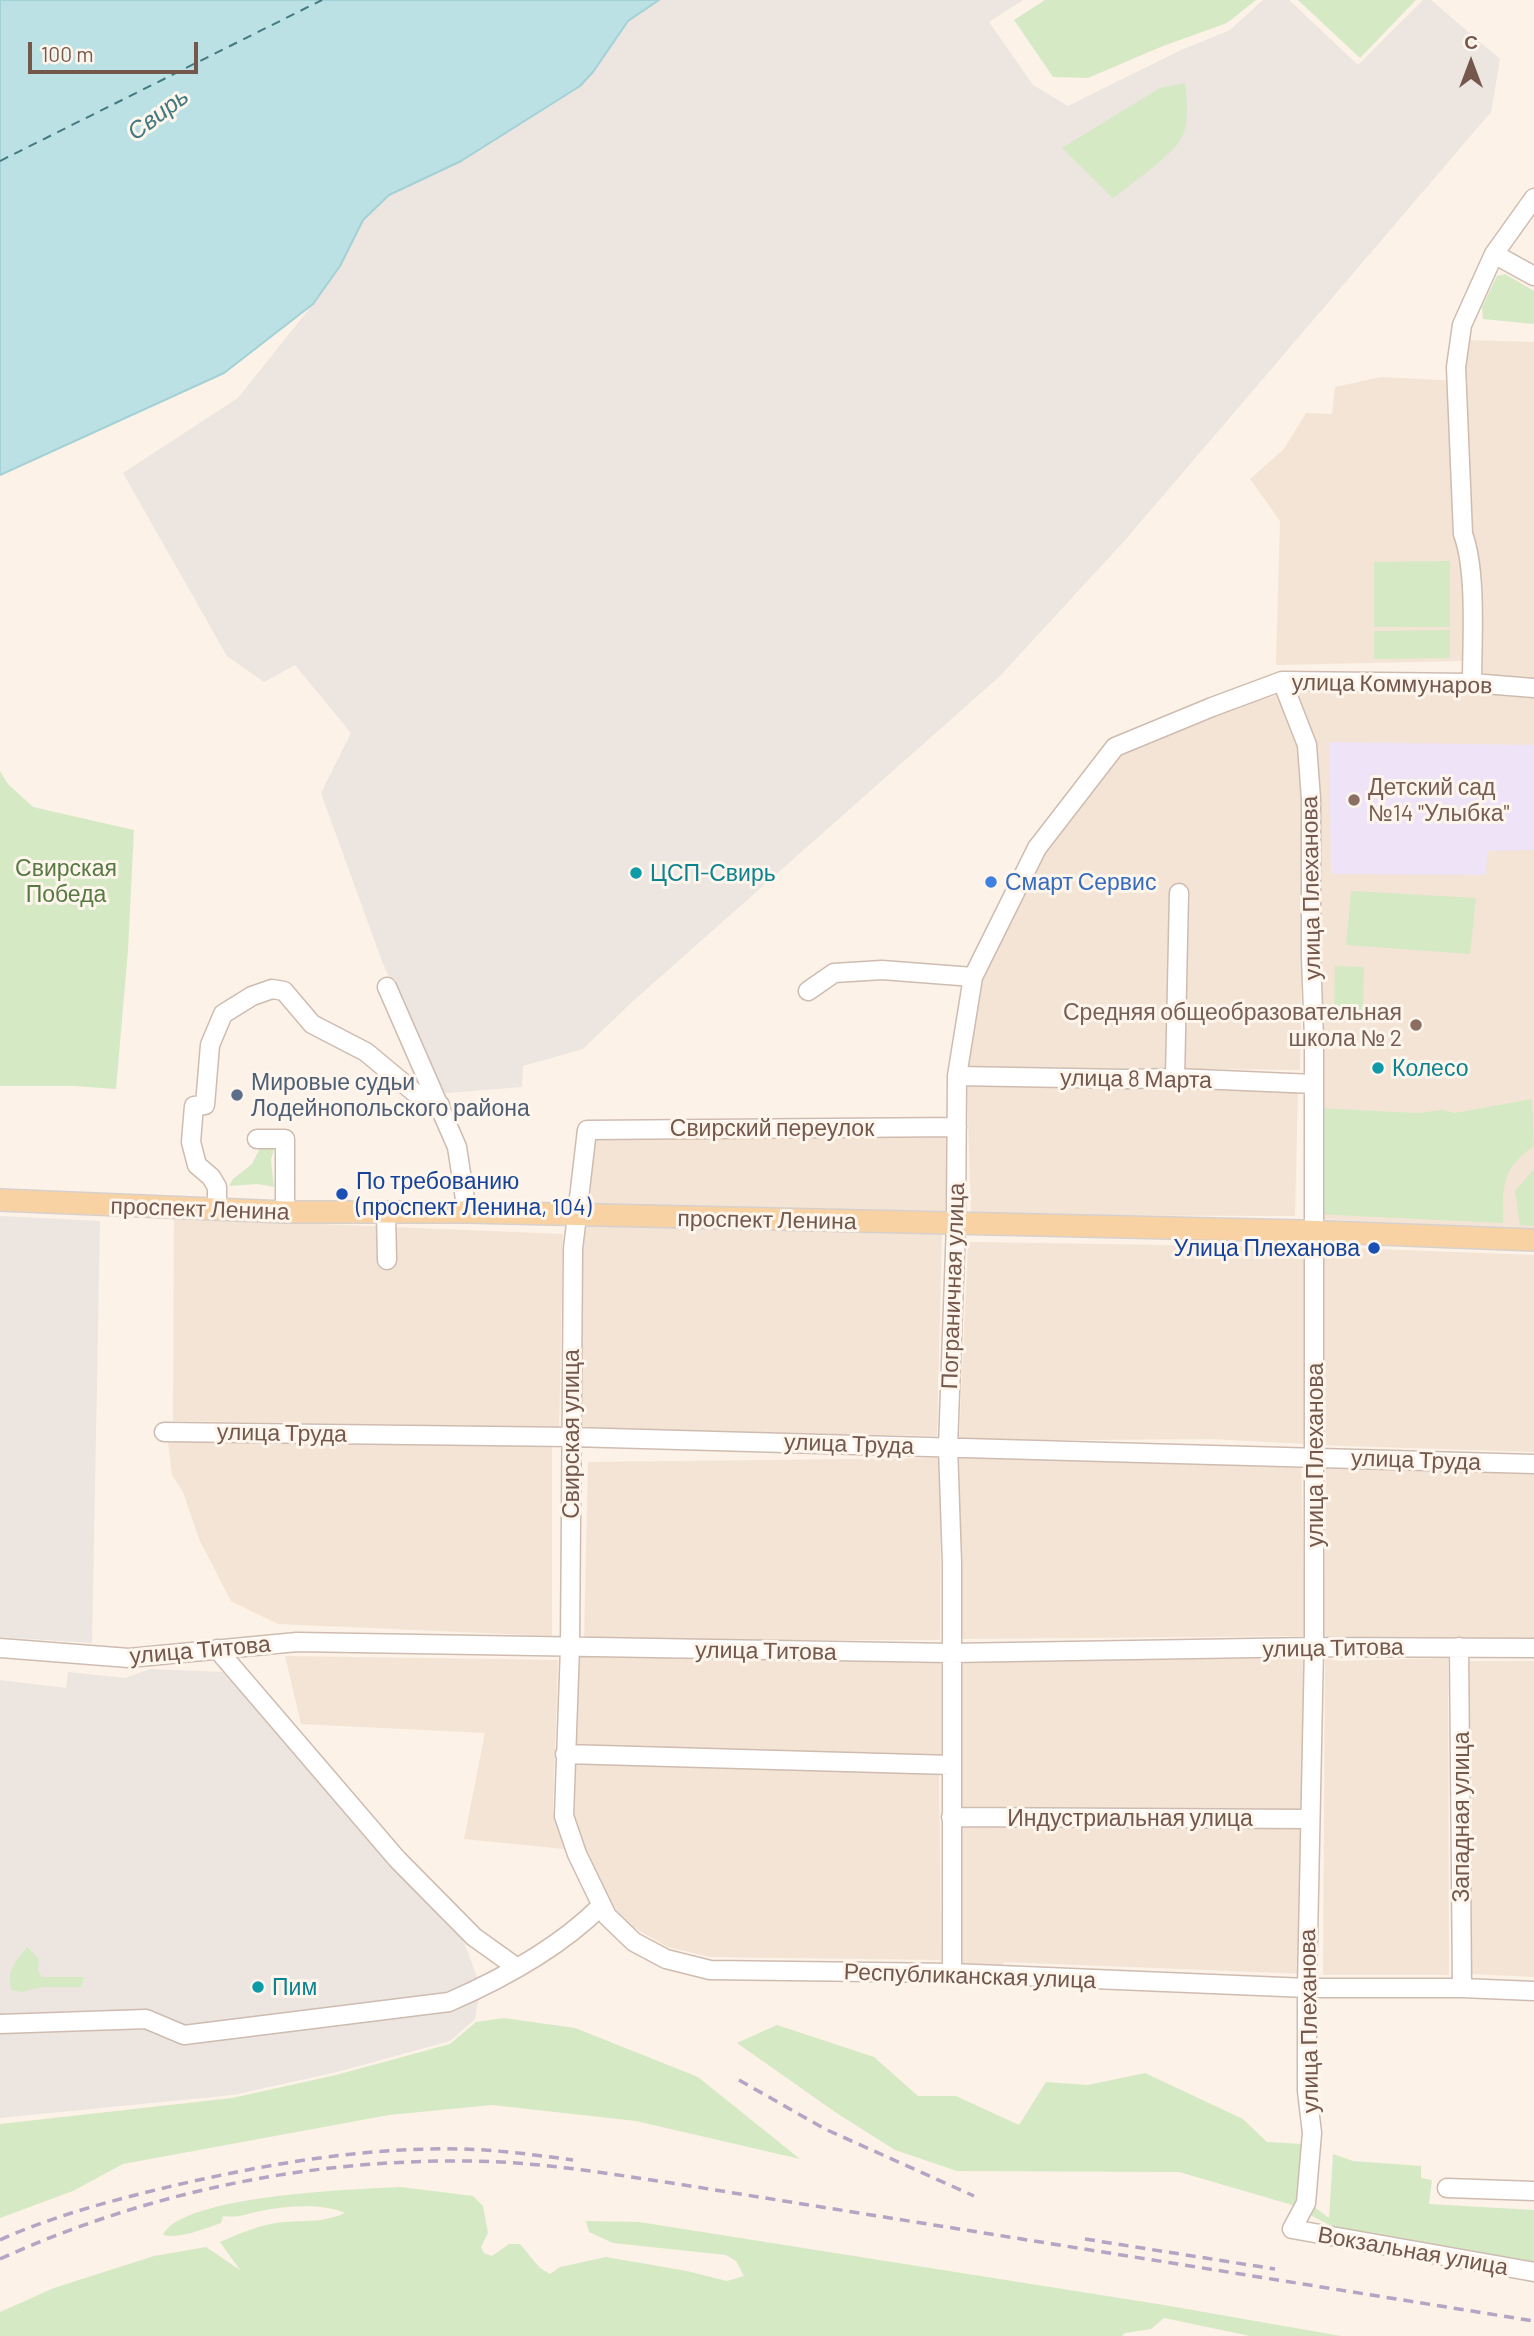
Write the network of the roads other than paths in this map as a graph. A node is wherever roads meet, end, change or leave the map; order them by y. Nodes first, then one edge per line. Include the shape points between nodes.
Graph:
1 (1534, 198) edge
2 (1494, 254) junction
3 (1534, 276) edge
4 (1282, 681) junction
5 (1472, 683) junction
6 (1534, 688) edge
7 (1212, 707) joint
8 (1180, 893) dead end
9 (972, 977) junction
10 (387, 987) dead end
11 (808, 991) dead end
12 (957, 1076) junction
13 (1175, 1077) junction
14 (1314, 1084) junction
15 (440, 1105) junction
16 (957, 1127) junction
17 (587, 1129) joint
18 (257, 1139) dead end
19 (0, 1200) edge
20 (217, 1210) junction
21 (285, 1212) junction
22 (467, 1212) junction
23 (386, 1214) junction
24 (576, 1215) junction
25 (956, 1224) junction
26 (1315, 1232) junction
27 (1534, 1240) edge
28 (387, 1260) dead end
29 (164, 1432) dead end
30 (572, 1437) junction
31 (948, 1447) junction
32 (1315, 1457) junction
33 (1534, 1464) edge
34 (570, 1647) junction
35 (1314, 1647) junction
36 (1459, 1647) junction
37 (0, 1648) edge
38 (1534, 1648) edge
39 (217, 1649) junction
40 (951, 1653) junction
41 (565, 1747) junction
42 (951, 1765) junction
43 (951, 1817) junction
44 (1309, 1819) junction
45 (601, 1906) junction
46 (516, 1967) junction
47 (952, 1973) junction
48 (1307, 1988) junction
49 (1462, 1988) junction
50 (1534, 1991) edge
51 (0, 2024) edge
52 (1447, 2188) dead end
53 (1534, 2191) edge
54 (1293, 2229) joint
55 (1534, 2272) edge

1 - 2 street
2 - 3 street
2 - 5 street via 1462,325 1456,368 1463,534 1471,578
4 - 5 street, улица Коммунаров
4 - 7 street, улица Коммунаров
4 - 14 street, улица Плеханова via 1307,745
5 - 6 street, улица Коммунаров
7 - 9 street, Пограничная улица via 1115,747 1037,848
8 - 13 street
9 - 11 street via 882,970 834,973
9 - 12 street, Пограничная улица
10 - 15 street
12 - 13 street, улица 8 Марта
12 - 16 street, Пограничная улица
13 - 14 street, улица 8 Марта
14 - 26 street, улица Плеханова
15 - 20 street via 414,1092 366,1052 312,1024 284,991 272,989 252,996 223,1014 210,1045 205,1105 194,1106 191,1142 197,1165 217,1187
15 - 22 street via 457,1147
16 - 17 street, Свирский переулок
16 - 25 street, Пограничная улица
17 - 24 street, Свирская улица
18 - 21 street via 285,1139
19 - 20 main road, проспект Ленина
20 - 21 main road, проспект Ленина
21 - 23 main road, проспект Ленина
22 - 23 main road, проспект Ленина
22 - 24 main road, проспект Ленина
23 - 28 street
24 - 25 main road, проспект Ленина
24 - 30 street, Свирская улица
25 - 26 main road, проспект Ленина
25 - 31 street, Пограничная улица
26 - 27 main road, проспект Ленина
26 - 32 street, улица Плеханова
29 - 30 street, улица Труда
30 - 31 street, улица Труда
30 - 34 street, Свирская улица
31 - 32 street, улица Труда
31 - 40 street, Пограничная улица
32 - 33 street, улица Труда
32 - 35 street, улица Плеханова
34 - 39 street, улица Титова via 297,1642
34 - 40 street, улица Титова
34 - 41 street, Свирская улица
35 - 36 street, улица Титова
35 - 40 street, улица Титова
35 - 44 street, улица Плеханова
36 - 38 street, улица Титова
36 - 49 street, Западная улица
37 - 39 street, улица Титова via 129,1658
39 - 46 street via 397,1858 474,1937
40 - 42 street, Пограничная улица
41 - 42 street
41 - 45 street, Республиканская улица via 564,1816
42 - 43 street, Пограничная улица
43 - 44 street, Индустриальная улица
43 - 47 street, Пограничная улица
44 - 48 street, улица Плеханова
45 - 46 street via 578,1929
45 - 47 street, Республиканская улица via 634,1942 666,1959 709,1970
46 - 51 street via 449,2002 184,2035 146,2019
47 - 48 street, Республиканская улица
48 - 49 street, Республиканская улица
48 - 54 street, улица Плеханова via 1307,2091 1312,2133 1306,2203
49 - 50 street, Республиканская улица
52 - 53 street
54 - 55 street, Вокзальная улица

